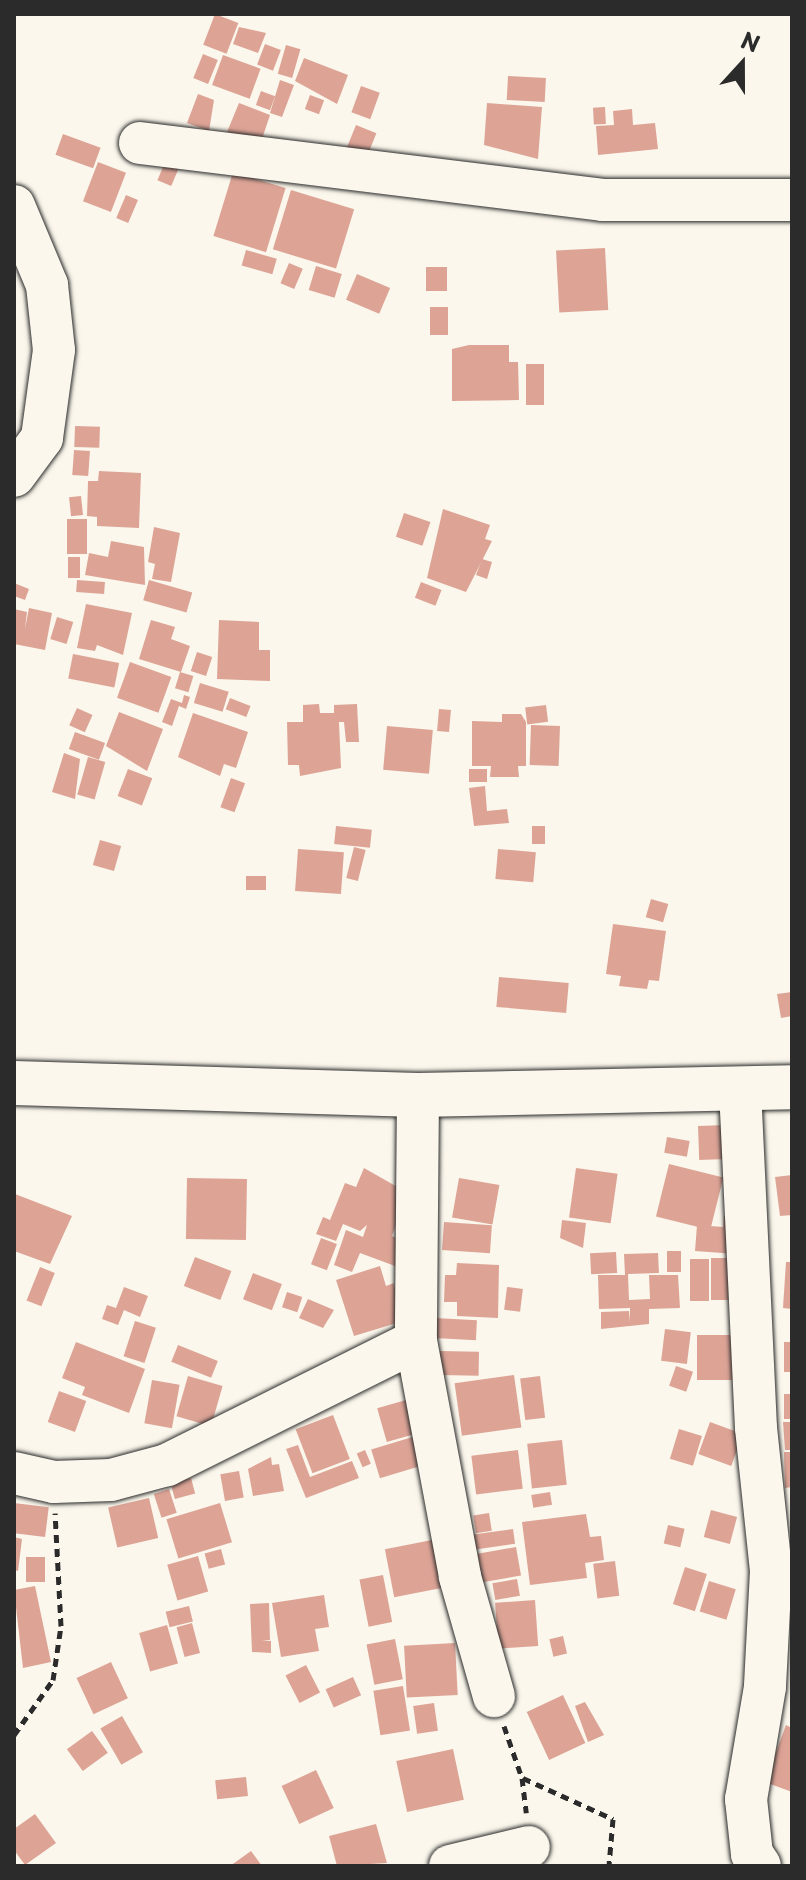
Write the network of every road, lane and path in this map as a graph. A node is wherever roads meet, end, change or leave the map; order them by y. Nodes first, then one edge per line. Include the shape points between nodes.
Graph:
1 (140, 143) dead end
2 (792, 200) edge
3 (14, 206) edge
4 (14, 476) edge
5 (14, 1083) edge
6 (792, 1087) edge
7 (740, 1089) junction
8 (418, 1095) junction
9 (416, 1341) junction
10 (34, 1478) edge
11 (494, 1696) joint
12 (14, 1735) edge
13 (522, 1778) junction
14 (529, 1847) joint
15 (450, 1866) edge
16 (609, 1866) edge
17 (760, 1866) edge

1 - 2 street via 603,200
3 - 4 street via 47,285 54,350 42,438
5 - 8 highway
6 - 7 highway
7 - 8 highway
7 - 17 street via 756,1428 771,1571 765,1687 746,1799 752,1854
8 - 9 street
9 - 10 street via 167,1465 111,1480
9 - 11 street via 460,1577
10 - 12 path via 61,1626 53,1680
11 - 13 path
13 - 14 path
13 - 16 path via 613,1819
14 - 15 street

